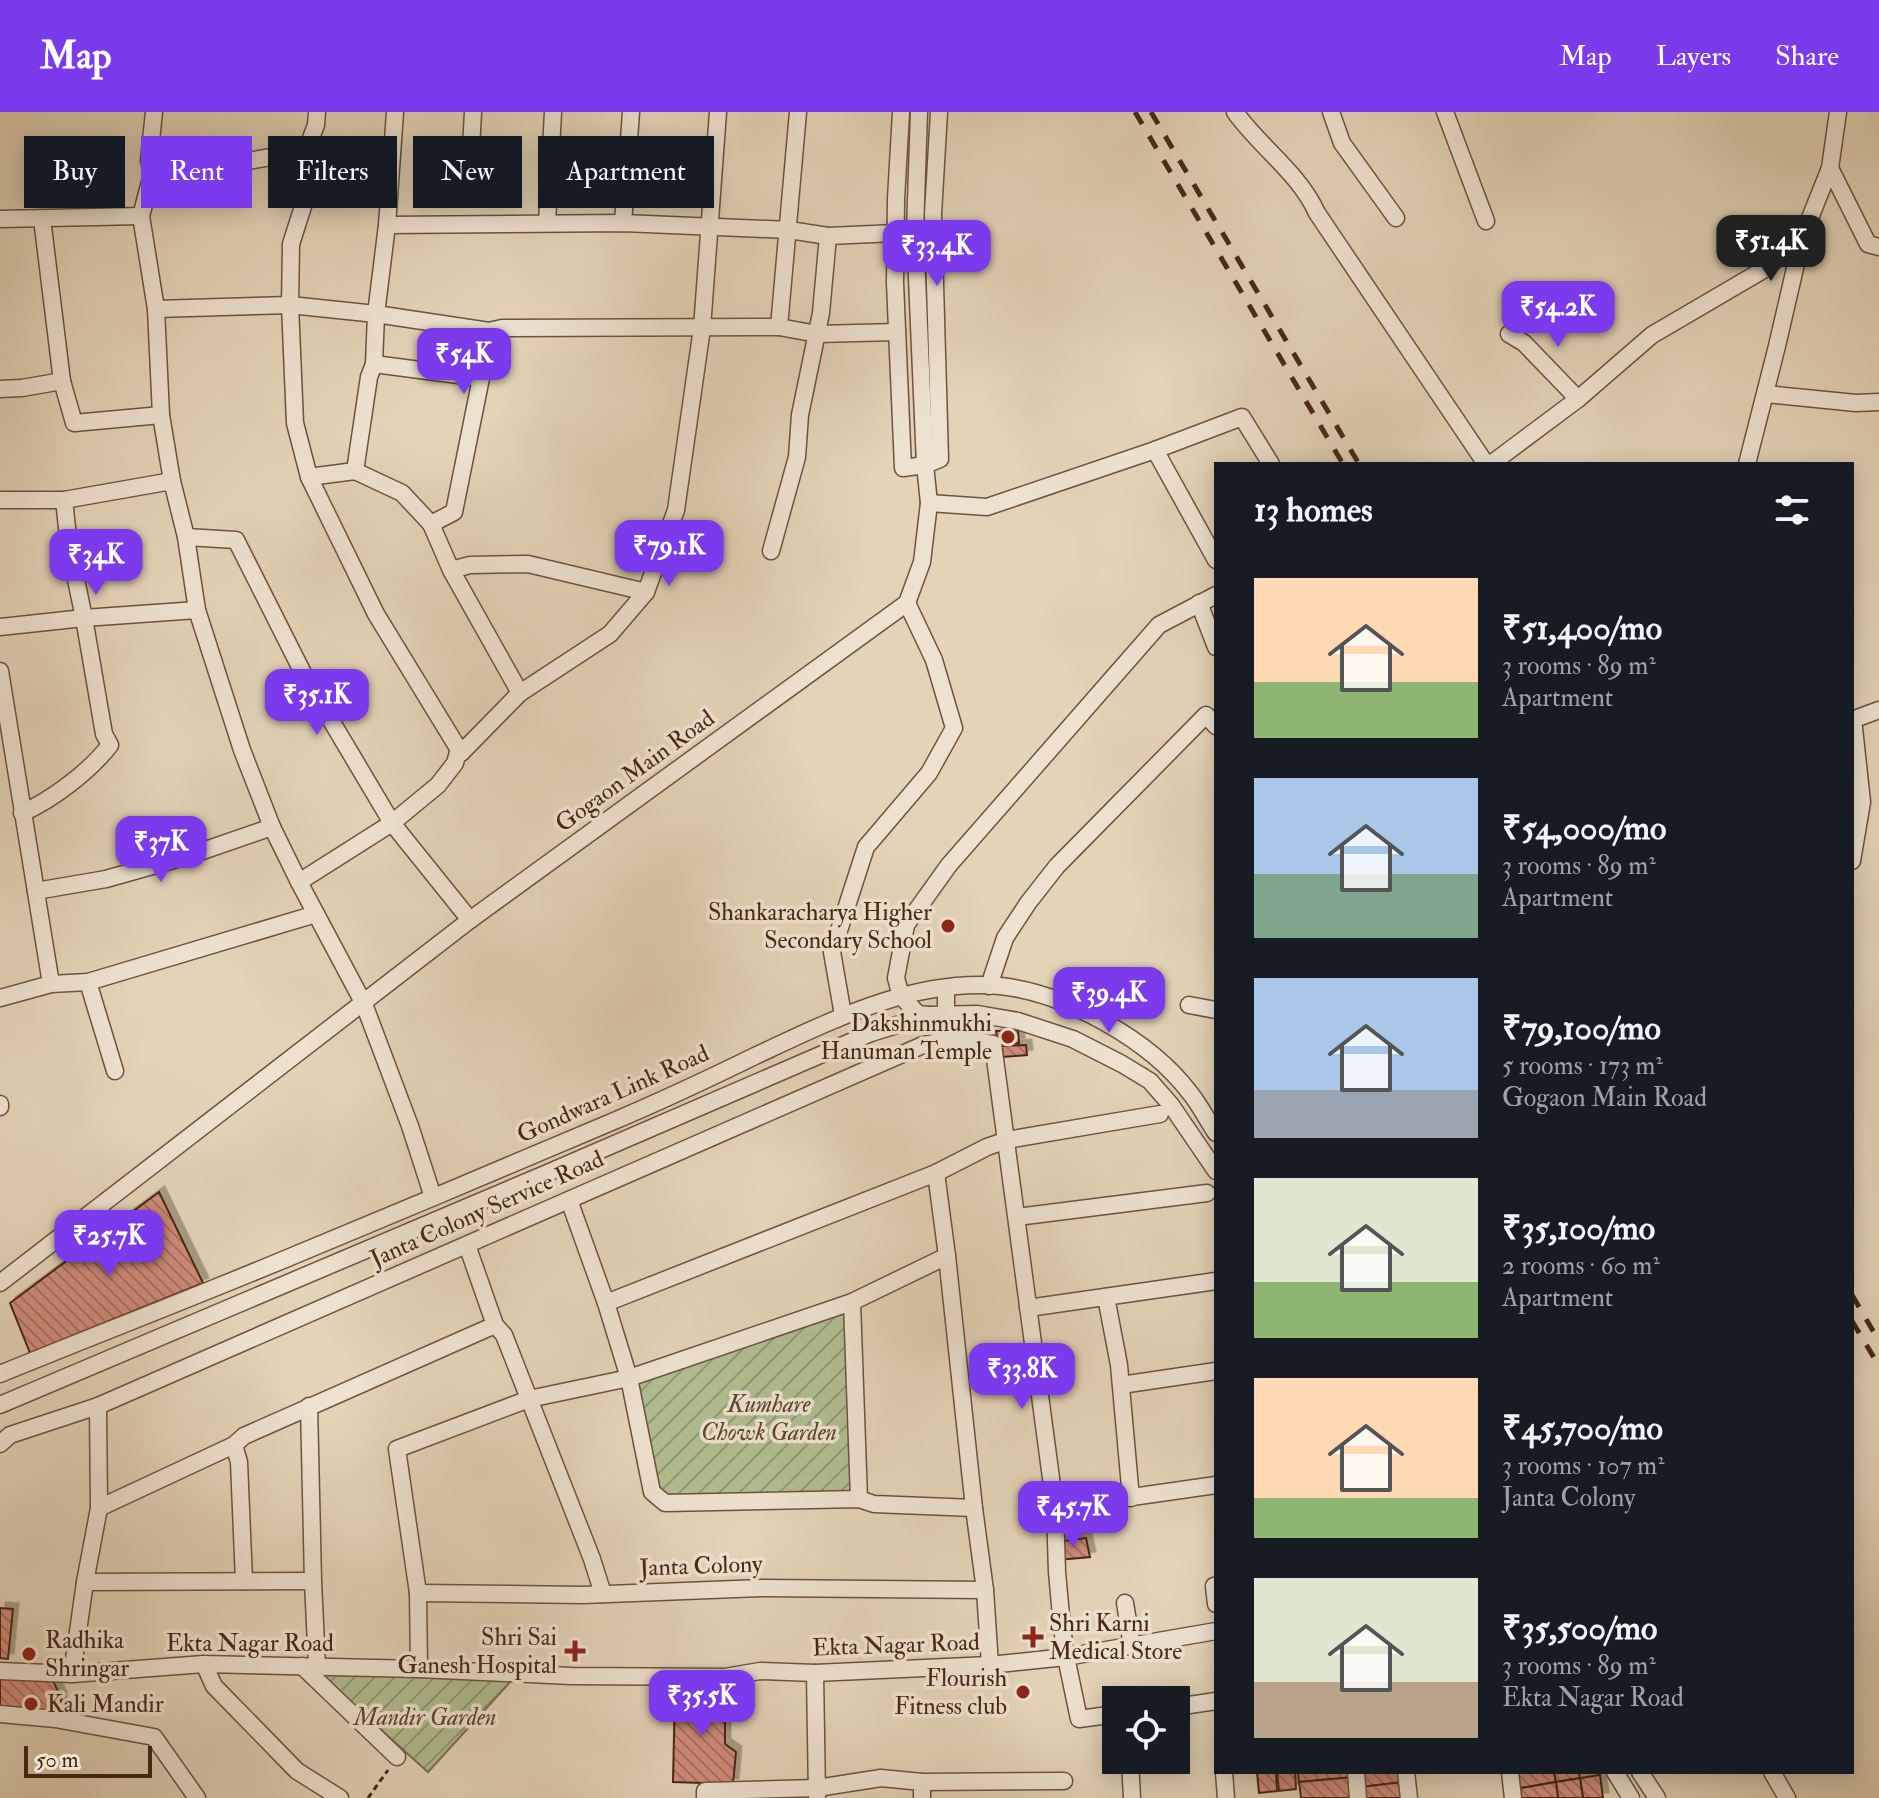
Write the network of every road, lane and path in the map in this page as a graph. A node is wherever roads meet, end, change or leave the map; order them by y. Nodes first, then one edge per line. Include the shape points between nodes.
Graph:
1 (154, 112) edge
2 (317, 112) edge
3 (395, 112) edge
4 (473, 112) edge
5 (553, 112) edge
6 (631, 112) edge
7 (718, 112) edge
8 (798, 112) edge
9 (901, 112) edge
10 (919, 112) edge
11 (939, 112) edge
12 (1235, 112) edge
13 (1331, 112) edge
14 (1445, 112) edge
15 (1838, 112) edge
16 (152, 136) edge
17 (312, 136) edge
18 (472, 136) edge
19 (1830, 168) junction
20 (143, 208) edge
21 (303, 208) edge
22 (141, 216) junction
23 (1396, 218) dead end
24 (0, 219) edge
25 (42, 219) junction
26 (1486, 221) dead end
27 (547, 223) junction
28 (623, 223) junction
29 (387, 225) junction
30 (708, 228) junction
31 (789, 230) junction
32 (896, 233) junction
33 (828, 236) junction
34 (1802, 238) junction
35 (1879, 247) edge
36 (290, 305) junction
37 (156, 309) junction
38 (376, 314) junction
39 (779, 327) junction
40 (702, 328) junction
41 (489, 331) junction
42 (897, 332) junction
43 (817, 334) junction
44 (1509, 334) dead end
45 (374, 364) junction
46 (481, 378) junction
47 (62, 381) junction
48 (0, 389) edge
49 (1766, 394) junction
50 (1578, 399) junction
51 (1879, 402) edge
52 (161, 415) junction
53 (1155, 450) junction
54 (1270, 462) edge
55 (1487, 462) edge
56 (1491, 462) edge
57 (1748, 462) edge
58 (925, 465) junction
59 (355, 471) junction
60 (309, 477) junction
61 (172, 481) junction
62 (0, 500) edge
63 (64, 500) junction
64 (929, 503) junction
65 (431, 524) junction
66 (186, 537) junction
67 (771, 551) dead end
68 (1214, 556) edge
69 (451, 570) junction
70 (646, 592) junction
71 (1214, 596) edge
72 (907, 603) junction
73 (1199, 603) junction
74 (197, 610) junction
75 (84, 618) junction
76 (0, 627) edge
77 (1214, 642) edge
78 (0, 671) edge
79 (520, 693) junction
80 (1879, 710) edge
81 (1854, 718) edge
82 (1214, 724) edge
83 (1854, 736) edge
84 (461, 753) junction
85 (22, 813) junction
86 (392, 823) junction
87 (272, 827) junction
88 (1854, 849) edge
89 (299, 882) junction
90 (36, 891) junction
91 (316, 914) junction
92 (470, 920) junction
93 (88, 982) junction
94 (51, 984) junction
95 (989, 986) junction
96 (946, 988) junction
97 (901, 996) junction
98 (0, 998) edge
99 (364, 1004) junction
100 (1189, 1005) dead end
101 (1214, 1010) edge
102 (938, 1014) junction
103 (843, 1015) junction
104 (946, 1041) junction
105 (115, 1071) dead end
106 (1210, 1113) edge
107 (1160, 1114) dead end
108 (1007, 1140) junction
109 (1214, 1168) edge
110 (936, 1173) junction
111 (1207, 1193) dead end
112 (433, 1197) junction
113 (569, 1200) junction
114 (1017, 1217) junction
115 (467, 1245) junction
116 (947, 1256) junction
117 (1214, 1281) edge
118 (0, 1283) edge
119 (1106, 1297) junction
120 (852, 1302) junction
121 (606, 1303) junction
122 (1028, 1308) junction
123 (495, 1325) junction
124 (1214, 1371) edge
125 (0, 1374) edge
126 (629, 1378) junction
127 (1121, 1385) junction
128 (529, 1399) junction
129 (0, 1405) edge
130 (98, 1406) junction
131 (309, 1406) junction
132 (0, 1444) edge
133 (234, 1445) junction
134 (1214, 1485) edge
135 (1131, 1498) junction
136 (859, 1499) junction
137 (99, 1508) junction
138 (974, 1508) junction
139 (1055, 1508) junction
140 (244, 1581) junction
141 (313, 1581) junction
142 (85, 1582) junction
143 (985, 1590) junction
144 (418, 1593) junction
145 (603, 1594) junction
146 (1125, 1603) dead end
147 (1214, 1631) edge
148 (1132, 1646) junction
149 (1066, 1657) junction
150 (204, 1664) junction
151 (990, 1665) junction
152 (310, 1666) junction
153 (419, 1669) junction
154 (0, 1671) edge
155 (815, 1673) junction
156 (72, 1674) junction
157 (1214, 1701) edge
158 (1190, 1705) edge
159 (0, 1714) edge
160 (1102, 1716) edge
161 (397, 1757) joint
162 (1131, 1774) edge
163 (1224, 1774) edge
164 (1356, 1774) edge
165 (1406, 1774) edge
166 (1510, 1774) edge
167 (1616, 1774) edge
168 (1641, 1774) edge
169 (1773, 1774) edge
170 (1064, 1781) dead end
171 (922, 1790) edge
172 (817, 1793) edge
173 (197, 1798) edge
174 (340, 1798) edge
175 (368, 1798) edge
176 (705, 1798) edge
177 (1132, 1798) edge
178 (1226, 1798) edge
179 (1358, 1798) edge
180 (1409, 1798) edge
181 (1513, 1798) edge
182 (1631, 1798) edge
183 (1657, 1798) edge
184 (1787, 1798) edge

1 - 16 street
2 - 17 street
3 - 29 street
4 - 18 street
5 - 27 street
6 - 28 street
7 - 30 street
8 - 31 street
9 - 32 street
10 - 58 street via 915,231
11 - 58 street via 933,214 940,459
12 - 55 street via 1312,200
13 - 23 street via 1342,143
14 - 26 street
15 - 19 street
19 - 34 street
19 - 35 street via 1868,244
20 - 22 street
21 - 36 street via 291,244
22 - 25 street
22 - 37 street
24 - 25 street
25 - 47 street
27 - 28 street
27 - 29 street
28 - 30 street
29 - 38 street
30 - 31 street
30 - 40 street
31 - 33 street
31 - 39 street
32 - 33 street
32 - 42 street
33 - 43 street
34 - 49 street
34 - 50 street via 1763,270 1652,335
36 - 37 street
36 - 38 street
36 - 60 street via 295,423
37 - 52 street
38 - 41 street
38 - 45 street
39 - 40 street
39 - 43 street
40 - 41 street
40 - 70 street via 676,510
41 - 46 street
42 - 43 street
42 - 58 street via 903,468
43 - 67 street via 797,457
44 - 50 street
45 - 46 street
45 - 59 street
46 - 65 street via 454,512
47 - 48 street
47 - 52 street via 74,423
49 - 51 street
49 - 57 street
50 - 56 street
52 - 61 street
53 - 54 street via 1242,417
53 - 64 street via 987,507
53 - 68 street
58 - 64 street
59 - 60 street
59 - 65 street via 402,493
60 - 84 street via 376,614
61 - 63 street
61 - 66 street
62 - 63 street
63 - 75 street
64 - 72 street via 922,562
65 - 69 street
66 - 74 street
66 - 86 street via 236,540 304,675
69 - 70 street via 528,564
69 - 79 street
70 - 79 street via 610,634
71 - 73 street
72 - 92 street, Gogaon Main Road
72 - 103 street via 934,660 954,728 929,773 866,847 832,952
73 - 77 street
73 - 97 street via 1159,625 949,865 906,925 896,978
74 - 75 street
74 - 87 street
75 - 76 street
75 - 85 street via 110,745 43,804
78 - 85 street
79 - 84 street
80 - 81 street
82 - 95 street via 1206,715 1057,866 1005,938
83 - 88 street via 1862,802
84 - 86 street via 438,785
85 - 90 street
86 - 89 street
86 - 92 street
87 - 89 street
87 - 90 street via 106,879
89 - 91 street
90 - 94 street
91 - 93 street
91 - 99 street
92 - 99 street, Gogaon Main Road
93 - 94 street
93 - 105 street
94 - 98 street
95 - 96 street, Gondwara Link Road
95 - 106 street, Gondwara Link Road via 1049,996 1092,1015 1148,1050
96 - 97 street, Gondwara Link Road
96 - 102 street
97 - 102 street via 918,1014
97 - 103 street, Gondwara Link Road
99 - 112 street
99 - 118 street, Gogaon Main Road
100 - 101 street
102 - 104 street
102 - 109 street via 1018,1021 1073,1039 1122,1064 1150,1081
102 - 129 street, Gondwara Link Road via 871,1033
103 - 112 street, Gondwara Link Road via 663,1100
104 - 108 street, Janta Colony Service Road via 993,1044
104 - 113 street, Janta Colony Service Road via 923,1045
107 - 108 street
108 - 110 street
108 - 114 street
110 - 116 street
110 - 121 street
111 - 114 street
112 - 125 street, Gondwara Link Road
113 - 115 street, Janta Colony Service Road
113 - 121 street
114 - 122 street
115 - 123 street
115 - 130 street, Janta Colony Service Road
116 - 120 street
116 - 138 street
117 - 119 street
119 - 122 street
119 - 127 street
120 - 126 street
120 - 136 street
121 - 126 street
122 - 139 street
123 - 128 street via 504,1335
123 - 131 street
124 - 127 street
126 - 128 street
126 - 136 street via 652,1492 665,1503
127 - 135 street
128 - 144 street via 397,1449
128 - 145 street
130 - 132 street, Janta Colony Service Road via 10,1435
130 - 137 street
131 - 133 street
131 - 141 street
133 - 137 street
133 - 140 street
134 - 135 street
135 - 139 street
136 - 138 street
137 - 142 street
138 - 143 street
139 - 149 street
140 - 141 street
140 - 142 street
141 - 152 street
142 - 156 street
143 - 145 street, Janta Colony via 761,1588
143 - 151 street
144 - 145 street, Janta Colony
144 - 153 street
146 - 148 street
147 - 148 street, Ekta Nagar Road
148 - 149 street, Ekta Nagar Road
149 - 151 street, Ekta Nagar Road
149 - 160 street via 1079,1719
150 - 152 street, Ekta Nagar Road
150 - 156 street, Ekta Nagar Road
150 - 174 street via 214,1686 297,1771
151 - 155 street, Ekta Nagar Road
152 - 153 street, Ekta Nagar Road
152 - 161 street
153 - 155 street, Ekta Nagar Road via 587,1676
154 - 156 street, Ekta Nagar Road
155 - 172 street
157 - 158 street
159 - 173 street via 154,1737
161 - 175 path
162 - 177 street
163 - 178 street
164 - 179 street
165 - 180 street
166 - 181 street
167 - 182 street
168 - 183 street
169 - 184 street
170 - 171 street
171 - 172 street via 881,1778
172 - 176 street via 705,1791

